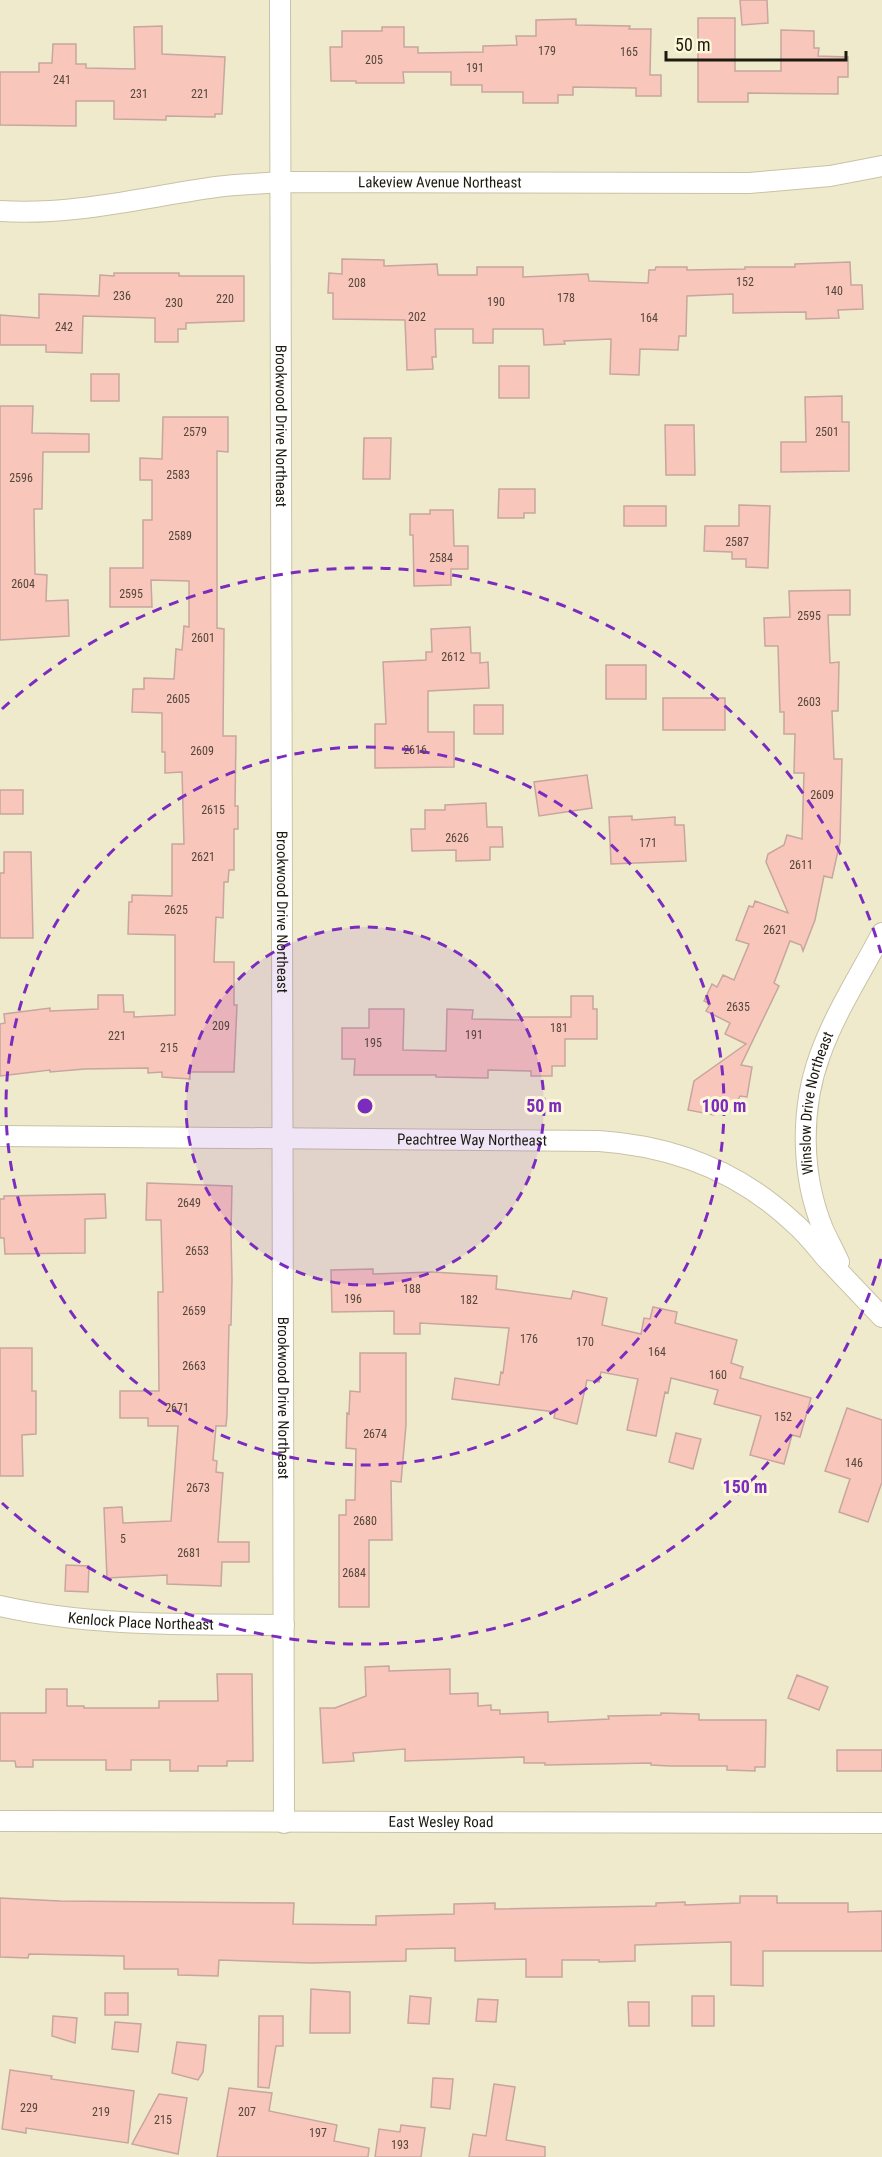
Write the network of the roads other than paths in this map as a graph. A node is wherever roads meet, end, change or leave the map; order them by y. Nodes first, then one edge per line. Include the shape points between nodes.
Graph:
1 (280, 0) edge
2 (882, 166) edge
3 (281, 182) junction
4 (0, 211) edge
5 (882, 933) edge
6 (0, 1136) edge
7 (283, 1138) junction
8 (845, 1278) junction
9 (882, 1317) edge
10 (0, 1606) edge
11 (284, 1625) junction
12 (0, 1821) edge
13 (284, 1823) junction
14 (882, 1823) edge

1 - 3 street, Brookwood Drive Northeast
2 - 3 street, Lakeview Avenue Northeast via 830,176 749,183
3 - 4 street, Lakeview Avenue Northeast via 219,187 69,210
3 - 7 street, Brookwood Drive Northeast
5 - 8 street, Winslow Drive Northeast via 820,1056 806,1123 806,1160 813,1196
6 - 7 street, Peachtree Way Northeast
7 - 8 street, Peachtree Way Northeast via 599,1141 664,1150 712,1166 760,1194 795,1223
7 - 11 street, Brookwood Drive Northeast
8 - 9 street, Peachtree Way Northeast
10 - 11 street, Kenlock Place Northeast via 126,1623
11 - 13 street, Brookwood Drive Northeast
12 - 13 street, East Wesley Road
13 - 14 street, East Wesley Road

